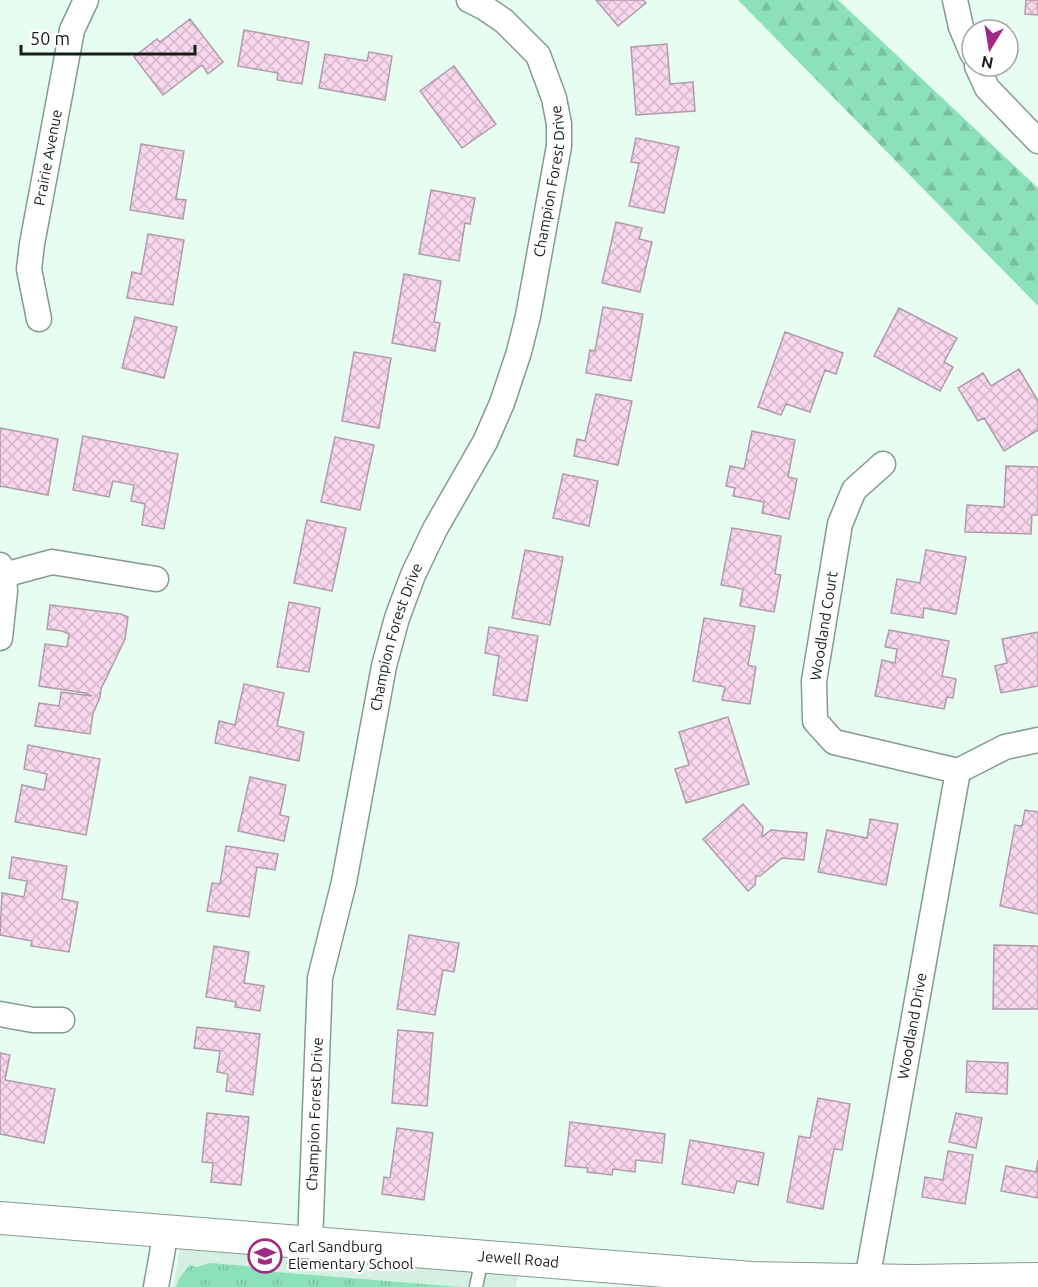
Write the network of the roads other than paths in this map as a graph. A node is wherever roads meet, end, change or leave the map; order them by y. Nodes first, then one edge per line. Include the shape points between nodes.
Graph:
1 (86, 0) edge
2 (469, 0) edge
3 (955, 0) edge
4 (960, 22) edge
5 (982, 78) edge
6 (1038, 141) edge
7 (39, 319) dead end
8 (883, 464) dead end
9 (2, 570) edge
10 (156, 579) dead end
11 (0, 638) edge
12 (1038, 740) edge
13 (958, 771) junction
14 (0, 1014) edge
15 (62, 1020) dead end
16 (0, 1218) edge
17 (166, 1232) junction
18 (310, 1244) junction
19 (479, 1272) edge
20 (1038, 1279) edge
21 (867, 1280) junction
22 (786, 1283) edge
23 (156, 1287) edge

1 - 7 street, Prairie Avenue via 72,30 32,244 29,269
2 - 18 street, Champion Forest Drive via 504,21 538,55 554,98 559,146 515,362 489,432 413,575 384,666 344,882 320,978
3 - 4 street
5 - 6 street via 987,88
8 - 13 street, Woodland Court via 854,490 840,524 814,681 815,721 834,742
9 - 10 street via 52,562
9 - 11 street via 5,591
12 - 13 street via 1005,747
13 - 21 street, Woodland Drive
14 - 15 street
16 - 17 street, Jewell Road
17 - 18 street, Jewell Road
17 - 23 street
18 - 19 street, Jewell Road
19 - 22 street, Jewell Road via 752,1278
20 - 21 street, Jewell Road
21 - 22 street, Jewell Road

